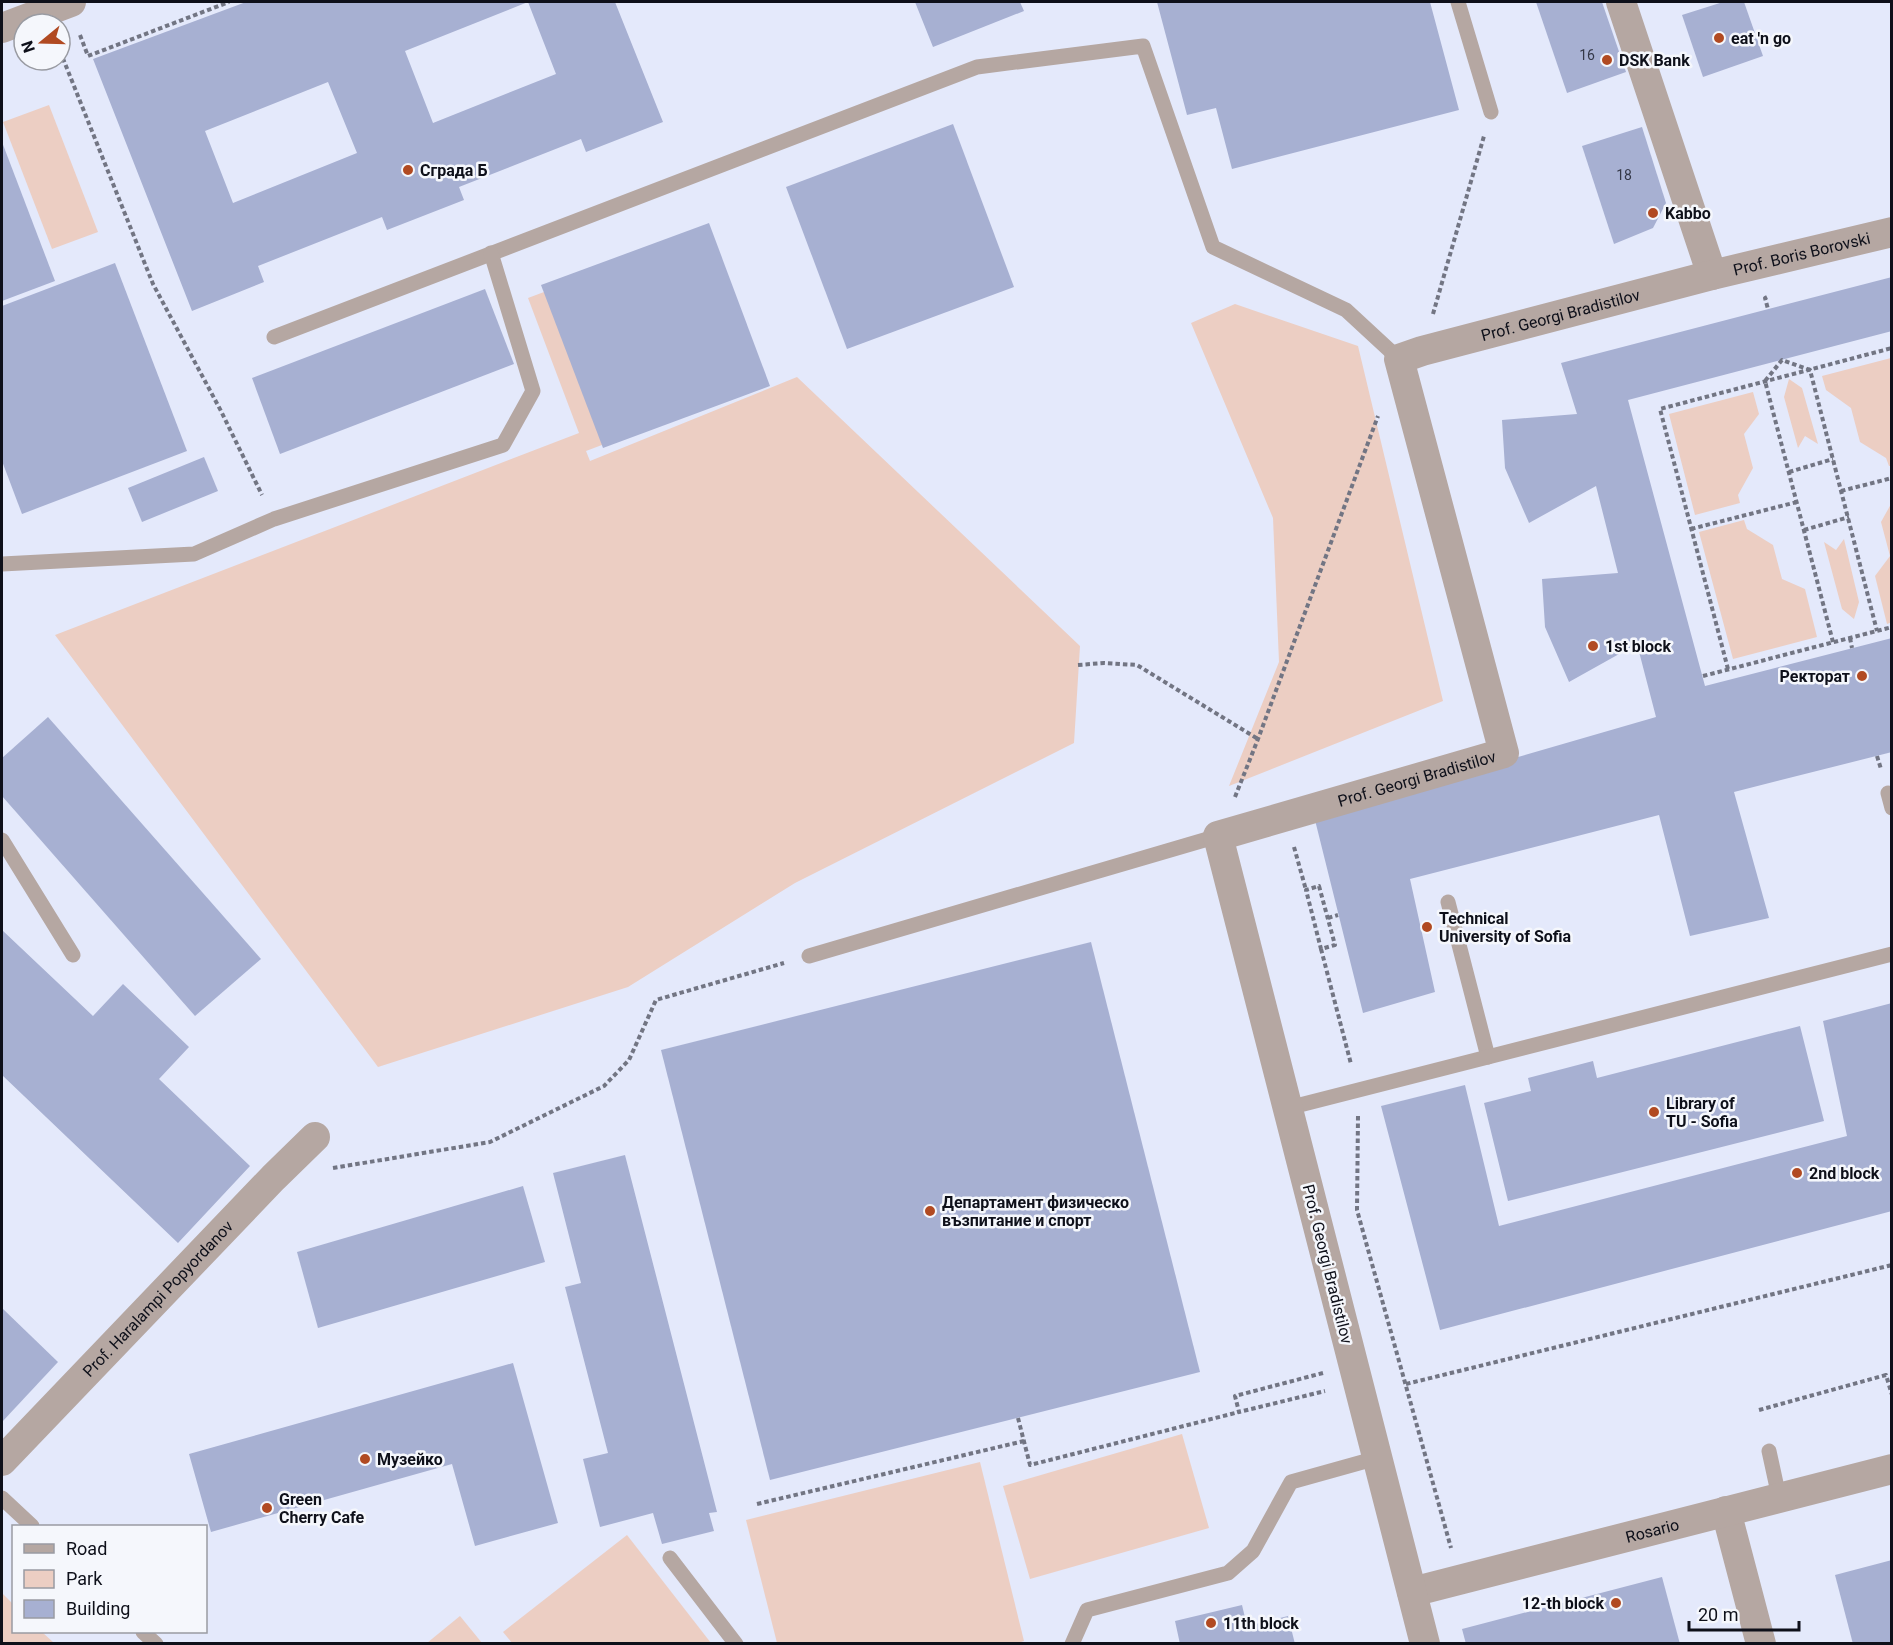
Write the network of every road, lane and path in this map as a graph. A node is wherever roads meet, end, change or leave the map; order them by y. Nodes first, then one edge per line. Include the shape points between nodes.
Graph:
1 (69, 2) edge
2 (229, 2) edge
3 (1458, 2) edge
4 (1621, 2) edge
5 (2, 28) edge
6 (68, 72) edge
7 (1491, 112) joint
8 (1892, 232) edge
9 (491, 253) junction
10 (1712, 275) junction
11 (274, 338) dead end
12 (1892, 348) edge
13 (1410, 355) junction
14 (1810, 370) junction
15 (1765, 381) junction
16 (1378, 415) dead end
17 (1833, 459) junction
18 (1789, 472) junction
19 (1892, 478) edge
20 (1841, 491) junction
21 (1797, 502) junction
22 (1849, 517) junction
23 (274, 519) junction
24 (1691, 529) junction
25 (1804, 530) junction
26 (2, 564) edge
27 (1892, 627) edge
28 (1877, 631) junction
29 (1850, 638) junction
30 (1833, 642) junction
31 (1852, 648) dead end
32 (1078, 665) dead end
33 (1728, 669) junction
34 (1702, 676) dead end
35 (1258, 739) junction
36 (1286, 817) junction
37 (1218, 836) junction
38 (2, 840) edge
39 (1306, 890) junction
40 (1448, 902) dead end
41 (1338, 915) dead end
42 (1328, 918) junction
43 (1321, 949) junction
44 (1892, 954) edge
45 (73, 955) dead end
46 (809, 956) joint
47 (1488, 1057) junction
48 (1358, 1090) junction
49 (1288, 1108) junction
50 (315, 1137) dead end
51 (330, 1169) dead end
52 (1892, 1265) edge
53 (1293, 1381) dead end
54 (1358, 1382) junction
55 (1406, 1384) junction
56 (1892, 1395) edge
57 (1759, 1410) dead end
58 (1239, 1412) junction
59 (1018, 1418) dead end
60 (1024, 1441) junction
61 (1769, 1451) dead end
62 (1377, 1458) junction
63 (2, 1461) edge
64 (1892, 1469) edge
65 (1779, 1497) junction
66 (2, 1498) edge
67 (757, 1504) dead end
68 (1726, 1511) junction
69 (30, 1525) edge
70 (670, 1558) dead end
71 (1460, 1580) junction
72 (1412, 1592) junction
73 (144, 1633) edge
74 (156, 1644) edge
75 (736, 1644) edge
76 (1072, 1644) edge
77 (1425, 1644) edge
78 (1761, 1644) edge

1 - 2 path via 88,56
1 - 5 street
3 - 7 lane
4 - 10 street
6 - 23 path via 153,285
7 - 13 path
8 - 10 street, Prof. Boris Borovski
9 - 11 lane
9 - 13 lane via 977,67 1143,46 1213,247 1346,310
9 - 23 lane via 533,391 503,445
10 - 13 street, Prof. Georgi Bradistilov
12 - 14 path
13 - 36 street, Prof. Georgi Bradistilov via 1504,753
14 - 15 path
14 - 15 path via 1782,360
14 - 17 path
15 - 18 path
15 - 24 path via 1660,409
16 - 35 path
17 - 18 path
17 - 20 path
18 - 21 path
19 - 20 path
20 - 22 path
21 - 24 path
21 - 25 path
22 - 25 path
22 - 28 path
23 - 26 lane via 194,554
24 - 33 path
25 - 30 path
27 - 28 path
28 - 29 path
29 - 30 path
29 - 31 path
30 - 33 path
32 - 35 path via 1137,665
33 - 34 path
35 - 37 path
36 - 37 street, Prof. Georgi Bradistilov
36 - 39 path
37 - 46 lane
37 - 49 street, Prof. Georgi Bradistilov
38 - 45 lane
39 - 42 path via 1319,886
39 - 43 path
40 - 47 lane
41 - 42 path
42 - 43 path via 1335,945
43 - 48 path
44 - 47 lane
46 - 51 path via 656,1000 629,1060 604,1086 490,1142
47 - 48 lane
48 - 49 lane
48 - 55 path via 1357,1210
49 - 54 street, Prof. Georgi Bradistilov
50 - 63 street, Prof. Haralampi Popyordanov
52 - 55 path
53 - 58 path via 1235,1396
54 - 58 path
54 - 62 street, Prof. Georgi Bradistilov
55 - 71 path
56 - 57 path via 1886,1375
58 - 60 path via 1030,1465
59 - 60 path
60 - 67 path
61 - 65 lane
62 - 72 street, Prof. Georgi Bradistilov
62 - 76 lane via 1291,1482 1253,1551 1228,1573 1088,1610
64 - 65 street, Rosario
65 - 68 street, Rosario
66 - 69 lane
68 - 71 street, Rosario
68 - 78 street
70 - 75 lane
71 - 72 street, Rosario
72 - 77 street, Prof. Georgi Bradistilov
73 - 74 lane

